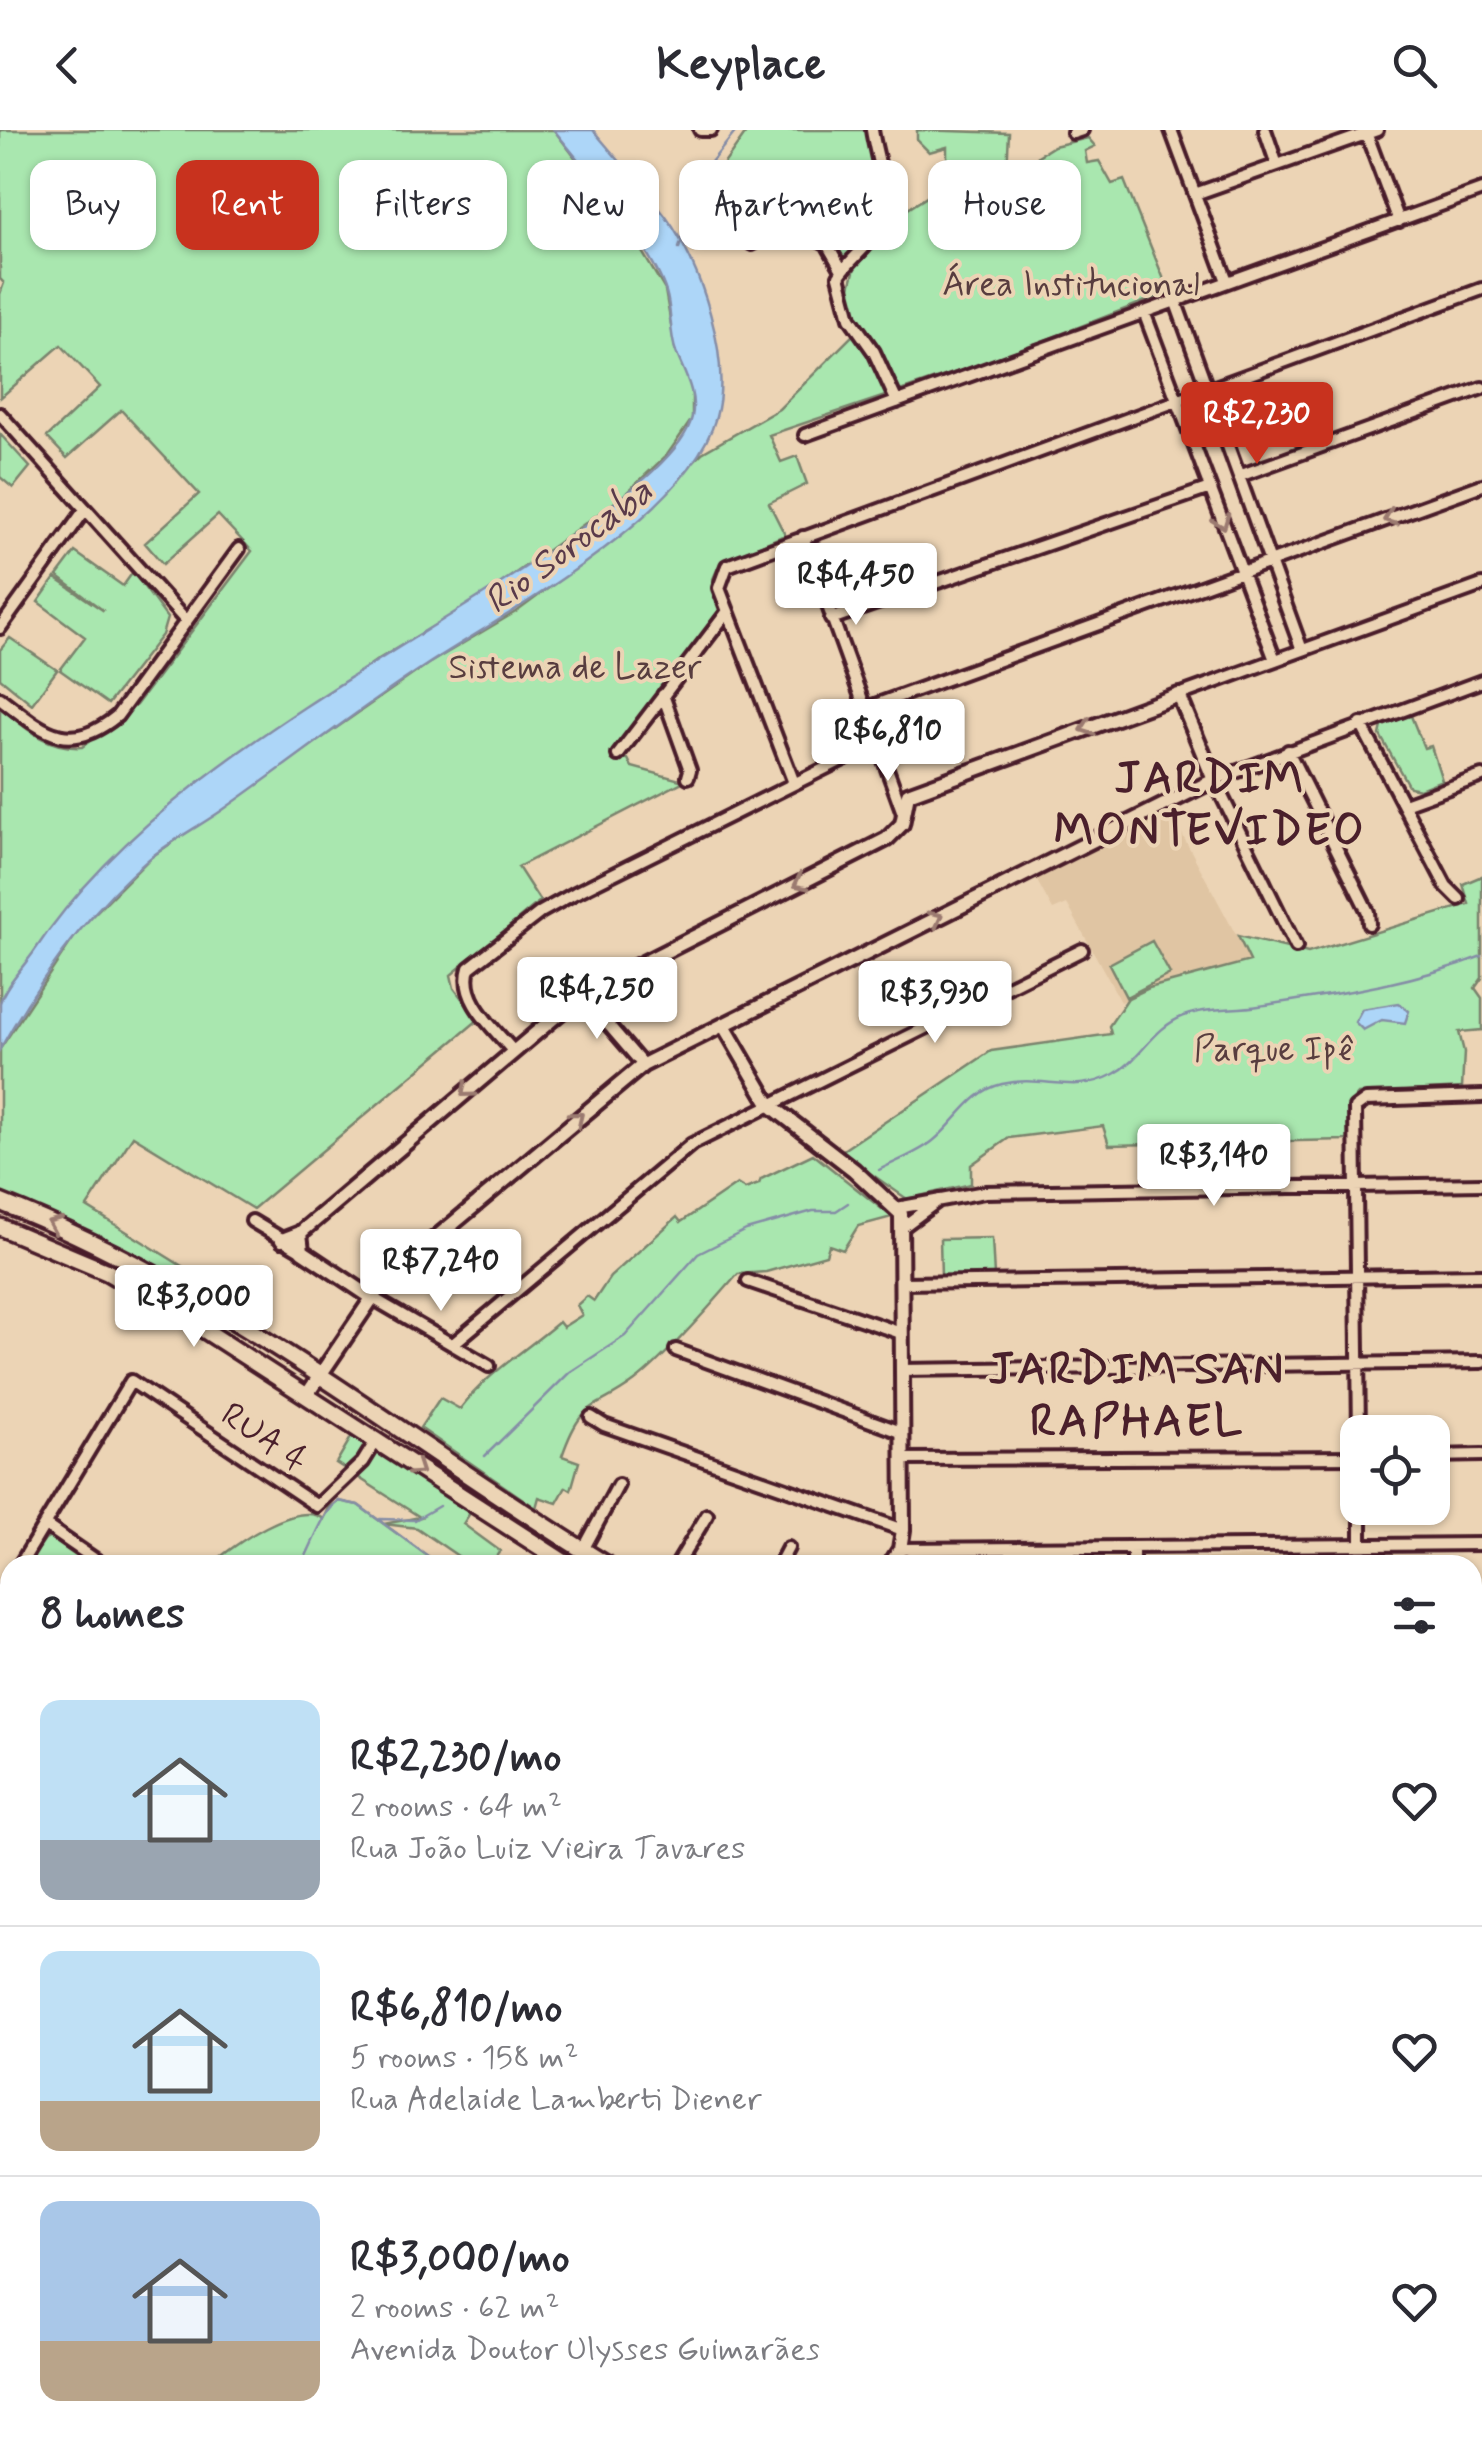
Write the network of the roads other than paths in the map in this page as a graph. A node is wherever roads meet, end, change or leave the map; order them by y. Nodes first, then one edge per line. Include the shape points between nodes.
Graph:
1 (700, 130) edge
2 (710, 130) edge
3 (872, 130) edge
4 (1171, 130) edge
5 (1265, 130) edge
6 (1370, 131) edge
7 (880, 160) edge
8 (1277, 165) junction
9 (1482, 190) edge
10 (1195, 194) junction
11 (1399, 221) junction
12 (831, 250) edge
13 (860, 250) edge
14 (842, 270) junction
15 (1228, 281) junction
16 (1482, 290) edge
17 (1175, 300) junction
18 (1144, 312) junction
19 (1206, 387) junction
20 (1482, 388) edge
21 (1176, 398) junction
22 (898, 402) junction
23 (0, 414) edge
24 (805, 435) dead end
25 (1239, 476) junction
26 (1482, 485) edge
27 (1210, 488) junction
28 (84, 512) junction
29 (802, 537) junction
30 (239, 548) dead end
31 (1270, 562) junction
32 (1241, 572) junction
33 (1482, 585) edge
34 (728, 610) junction
35 (832, 618) junction
36 (186, 621) junction
37 (0, 628) edge
38 (1302, 650) junction
39 (1274, 660) junction
40 (1482, 681) edge
41 (1179, 695) junction
42 (663, 696) junction
43 (0, 698) edge
44 (864, 709) junction
45 (1361, 724) junction
46 (876, 743) junction
47 (1288, 751) junction
48 (618, 755) dead end
49 (1482, 776) edge
50 (688, 777) dead end
51 (891, 780) junction
52 (1214, 780) junction
53 (794, 783) junction
54 (923, 788) junction
55 (1404, 804) junction
56 (904, 816) junction
57 (1459, 899) dead end
58 (1370, 924) dead end
59 (1296, 947) dead end
60 (1082, 950) dead end
61 (582, 994) junction
62 (724, 1026) junction
63 (514, 1051) junction
64 (642, 1064) junction
65 (1482, 1096) edge
66 (770, 1105) junction
67 (1482, 1184) edge
68 (1355, 1186) junction
69 (943, 1197) junction
70 (0, 1202) edge
71 (897, 1208) junction
72 (252, 1221) dead end
73 (904, 1226) junction
74 (0, 1227) edge
75 (300, 1234) junction
76 (282, 1240) junction
77 (302, 1251) junction
78 (1482, 1275) edge
79 (1357, 1278) junction
80 (748, 1281) dead end
81 (902, 1283) junction
82 (371, 1297) junction
83 (901, 1333) junction
84 (454, 1344) junction
85 (676, 1350) dead end
86 (1482, 1362) edge
87 (1358, 1364) junction
88 (489, 1366) dead end
89 (901, 1370) junction
90 (320, 1374) junction
91 (306, 1396) junction
92 (1359, 1415) edge
93 (591, 1416) dead end
94 (901, 1432) junction
95 (376, 1441) junction
96 (1482, 1455) edge
97 (1450, 1456) edge
98 (1340, 1457) edge
99 (902, 1458) junction
100 (618, 1484) dead end
101 (707, 1514) dead end
102 (45, 1525) junction
103 (1360, 1525) edge
104 (904, 1530) junction
105 (568, 1540) junction
106 (1482, 1544) edge
107 (1361, 1546) junction
108 (788, 1548) dead end
109 (1133, 1548) junction
110 (900, 1549) junction
111 (583, 1550) junction
112 (26, 1555) edge
113 (88, 1555) edge
114 (549, 1555) edge
115 (565, 1555) edge
116 (591, 1555) edge
117 (683, 1555) edge
118 (784, 1555) edge
119 (896, 1555) edge
120 (1133, 1555) edge
121 (1361, 1555) edge

1 - 2 street
3 - 7 street
4 - 10 street
5 - 8 street
6 - 8 street
6 - 11 street
8 - 10 street
9 - 11 street
10 - 15 street
11 - 15 street
12 - 14 street
13 - 14 street
14 - 22 street via 841,295 850,318
15 - 17 street
16 - 19 street
17 - 18 street
17 - 19 street
18 - 21 street
18 - 22 street
19 - 21 street
19 - 25 street
20 - 25 street
21 - 27 street
21 - 29 street
22 - 24 street
23 - 28 street
25 - 31 street
26 -> 31 street
27 -> 32 street
27 - 35 street
28 - 36 street
28 - 37 street
29 - 34 street via 727,566 720,588
29 - 35 street
30 - 36 street
31 - 32 street
31 - 38 street
32 - 39 street
32 - 44 street
33 - 38 street
34 - 42 street
34 - 53 street
35 - 44 street
36 - 43 street via 117,716 78,740 56,736
38 - 39 street
39 - 41 street
40 - 45 street
41 - 52 street
41 -> 54 street
42 - 48 street
42 - 50 street
44 - 46 street
45 - 47 street
45 - 55 street
46 - 51 street
46 - 53 street
47 - 52 street
47 - 58 street
49 - 55 street
51 - 54 street via 911,791
51 - 56 street
52 - 59 street
62 -> 52 street
53 - 63 street via 541,912 469,968 468,997
54 - 56 street via 906,796
55 - 57 street
56 -> 61 street via 887,839
60 - 66 street
61 - 63 street
61 - 64 street
62 - 64 street
62 - 66 street
63 -> 75 street
82 -> 64 street
65 - 68 street via 1360,1103 1353,1118
66 - 71 street
66 - 84 street via 692,1144
67 - 68 street
68 - 69 street
68 - 79 street
69 - 71 street
69 - 73 street
90 -> 70 main road via 108,1247
71 - 73 street
72 - 76 street
73 - 81 street
74 - 91 main road via 101,1270
75 - 76 street
75 - 77 street
76 - 77 street
77 - 82 street
78 - 79 street
79 - 81 street
79 - 87 street
80 - 83 street
81 - 83 street
82 - 84 street
82 - 90 street
83 - 89 street
84 - 88 street
85 - 94 street
86 - 87 street
87 - 89 street
87 - 92 street
89 - 94 street
90 - 91 street
90 - 105 main road
91 - 95 main road
93 - 104 street
94 - 99 street
95 - 102 street, RUA 4 via 317,1506 131,1381
95 -> 114 main road
96 - 97 street
98 - 99 street
99 - 104 street
100 - 111 street
101 - 117 street
102 - 112 street
102 - 113 street
103 - 107 street
104 - 110 street
105 - 111 main road
105 - 115 main road
106 - 107 street
107 - 109 street
107 - 121 street
108 - 118 street
109 - 110 street
109 - 120 street
110 - 119 street
111 - 116 main road

